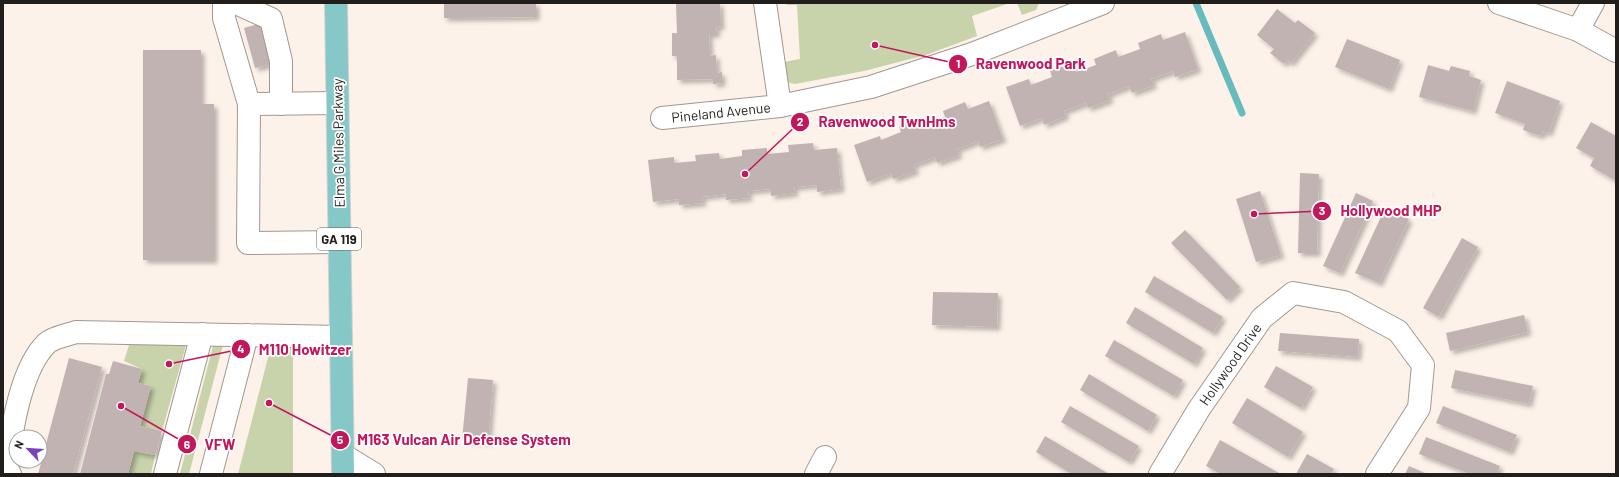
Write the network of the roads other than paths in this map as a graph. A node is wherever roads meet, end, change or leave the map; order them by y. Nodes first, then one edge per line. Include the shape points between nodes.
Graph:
1 (224, 3) edge
2 (236, 3) edge
3 (336, 3) edge
4 (765, 3) edge
5 (1499, 3) edge
6 (1593, 3) edge
7 (1090, 5) edge
8 (1578, 30) junction
9 (1616, 52) edge
10 (337, 103) junction
11 (249, 104) junction
12 (281, 104) junction
13 (780, 106) junction
14 (662, 118) dead end
15 (340, 242) junction
16 (202, 334) junction
17 (248, 335) junction
18 (341, 336) junction
19 (343, 464) edge
20 (10, 474) edge
21 (165, 474) edge
22 (211, 474) edge
23 (374, 474) edge
24 (1160, 474) edge
25 (1377, 474) edge

1 - 11 street via 224,18
2 - 12 street via 271,20 281,61
3 - 10 main road, Elma G Miles Parkway / GA 119
4 - 13 street, Pineland Avenue
5 - 8 street
6 - 8 street
7 - 13 street, Pineland Avenue via 972,54 871,87
8 - 9 street
10 - 12 street
10 - 15 main road, Elma G Miles Parkway / GA 119
11 - 12 street
11 - 15 street via 248,243
13 - 14 street, Pineland Avenue
15 - 18 main road, Elma G Miles Parkway / GA 119
16 - 17 street
16 - 20 street via 76,332 49,341 33,360 16,410 6,467
16 - 21 street
17 - 18 street
17 - 22 street
18 - 19 main road, Elma G Miles Parkway / GA 119
19 - 23 street
24 - 25 street, Hollywood Drive via 1199,409 1262,318 1293,293 1344,302 1398,331 1423,365 1419,408

